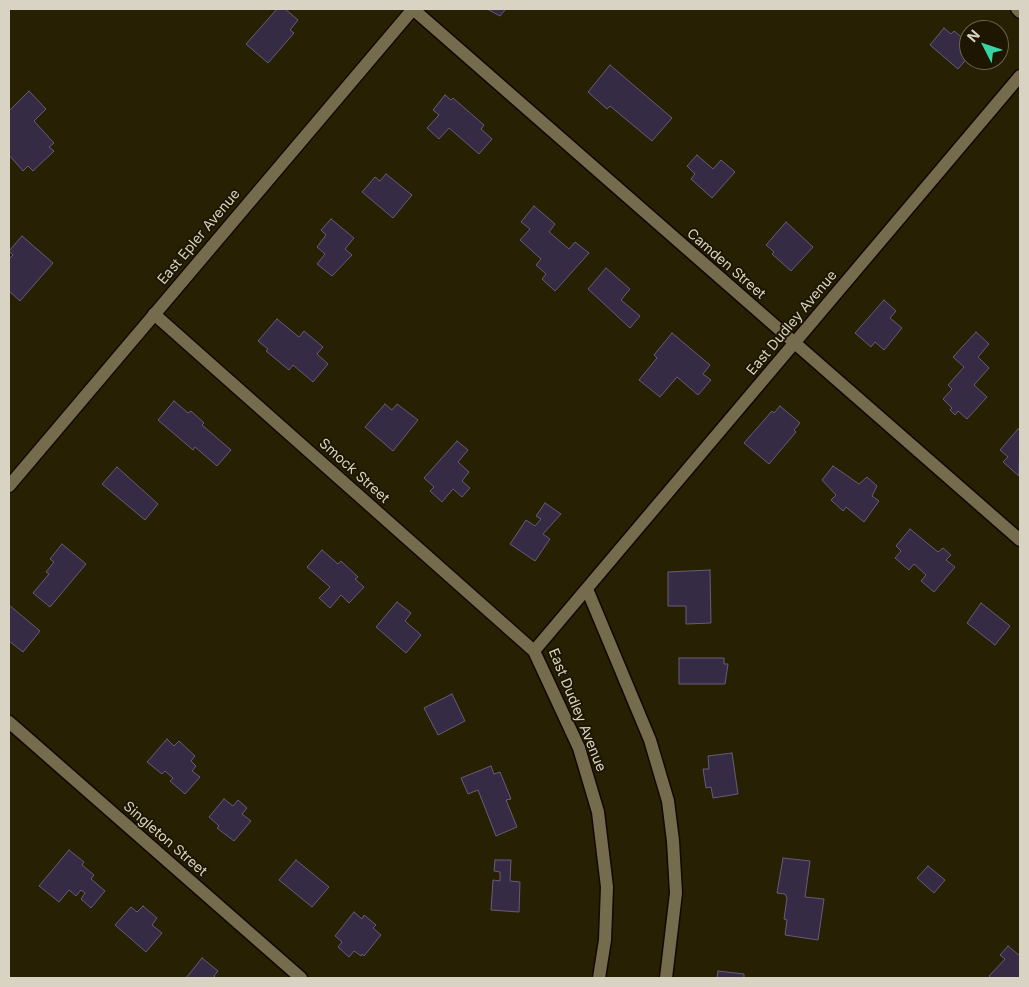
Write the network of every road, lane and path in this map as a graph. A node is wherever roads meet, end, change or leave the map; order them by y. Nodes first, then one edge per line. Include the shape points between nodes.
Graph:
1 (413, 9) edge
2 (1017, 9) edge
3 (1020, 12) edge
4 (1020, 76) edge
5 (154, 314) junction
6 (794, 343) junction
7 (9, 486) edge
8 (1020, 540) edge
9 (587, 589) junction
10 (534, 651) junction
11 (9, 722) edge
12 (301, 978) edge
13 (599, 978) edge
14 (666, 978) edge

1 - 5 street, East Epler Avenue
1 - 6 street, Camden Street
2 - 3 street
4 - 6 street, East Dudley Avenue
5 - 7 street, East Epler Avenue
5 - 10 street, Smock Street
6 - 8 street, Camden Street
6 - 9 street, East Dudley Avenue
9 - 10 street, East Dudley Avenue
9 - 14 street via 650,740 668,802 674,841 676,893
10 - 13 street, East Dudley Avenue via 579,748 598,812 608,887
11 - 12 street, Singleton Street

